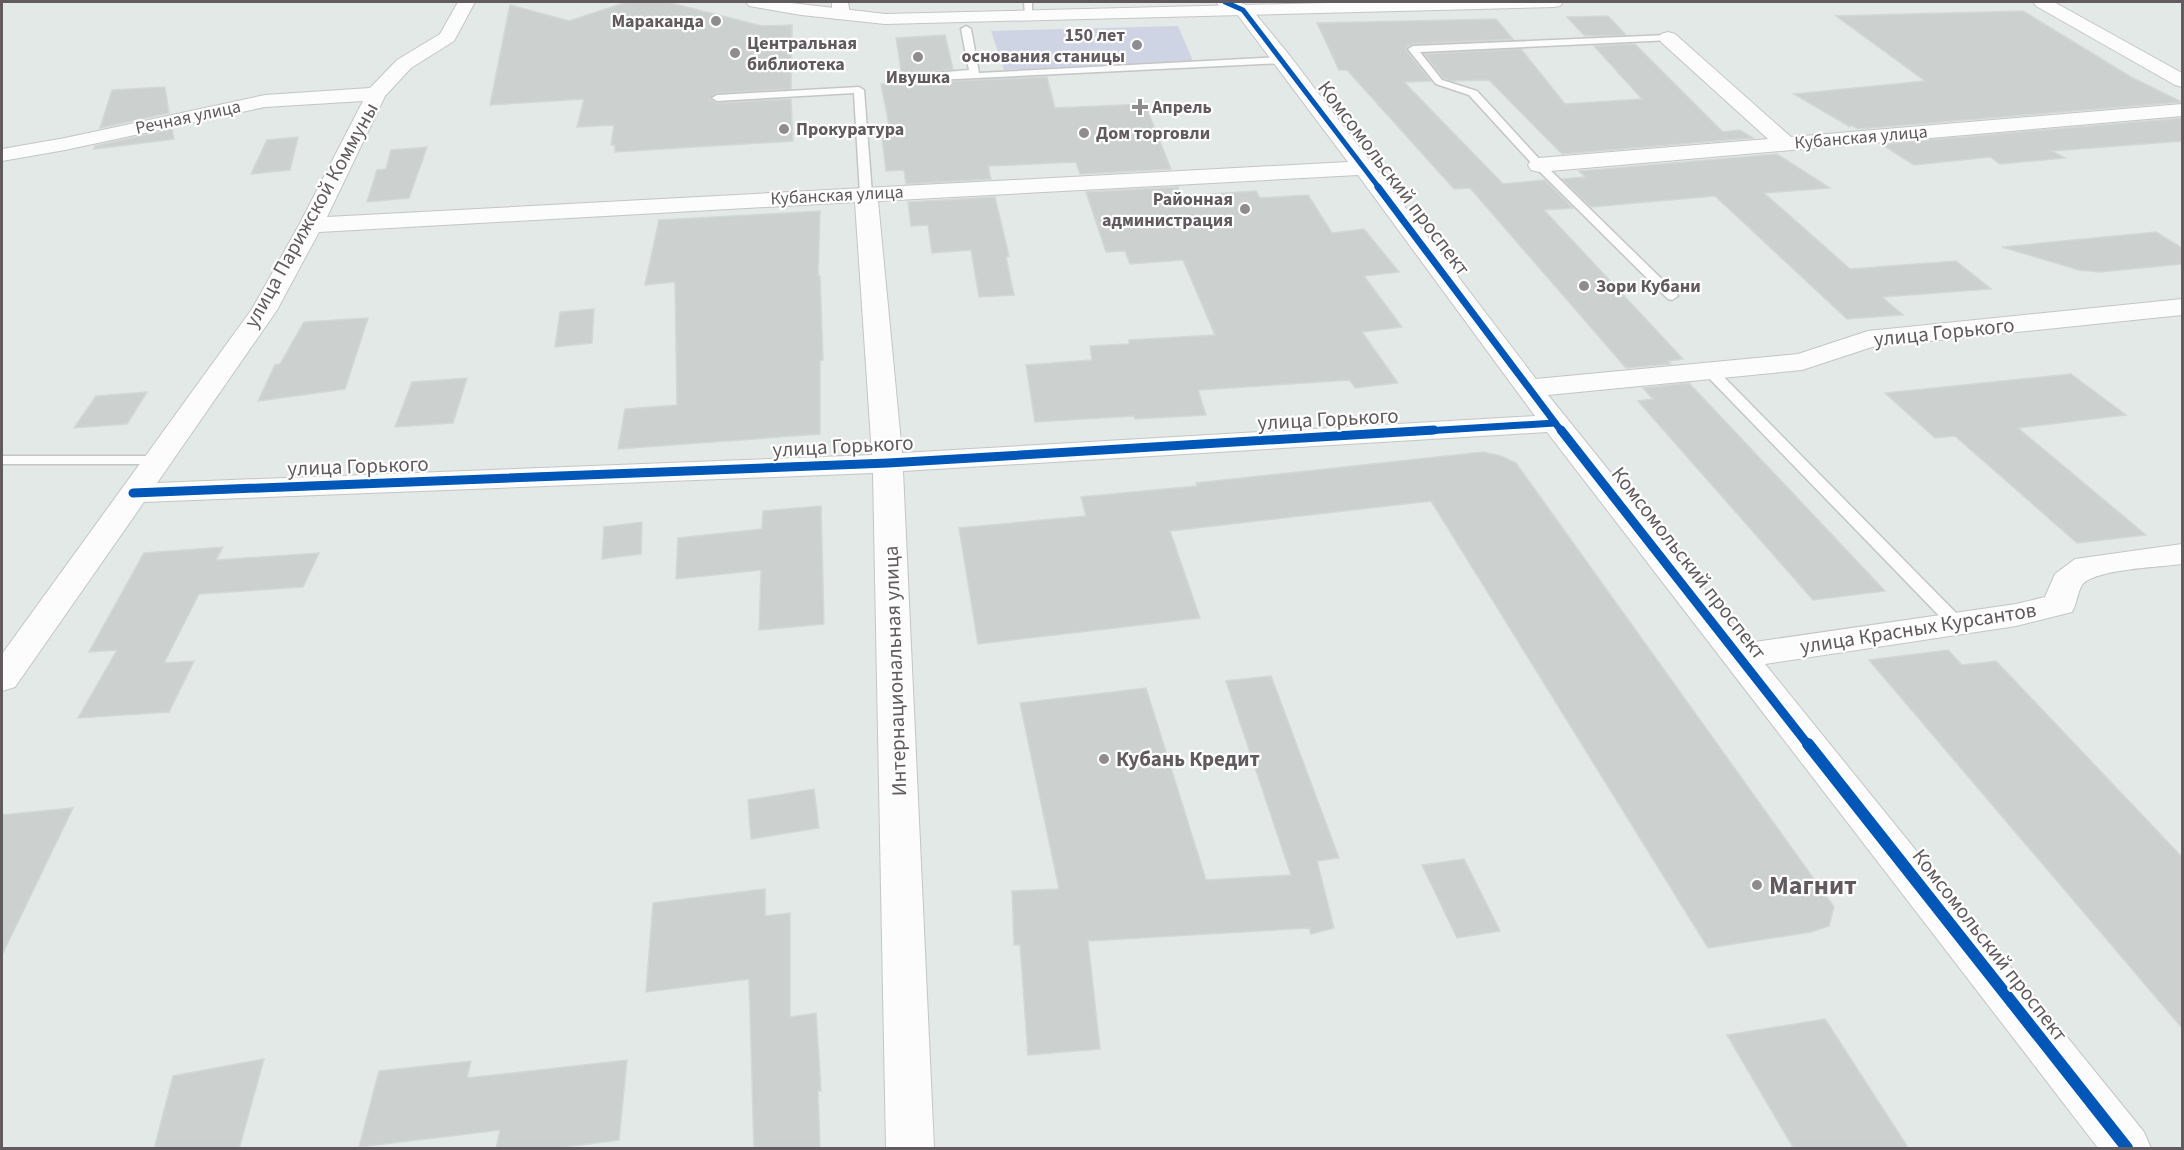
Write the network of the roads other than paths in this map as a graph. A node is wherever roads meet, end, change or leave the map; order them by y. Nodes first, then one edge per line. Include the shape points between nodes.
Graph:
1 (466, 2) edge
2 (755, 2) edge
3 (1554, 2) edge
4 (2042, 2) edge
5 (1234, 6) edge
6 (840, 8) edge
7 (1028, 8) edge
8 (966, 29) dead end
9 (1668, 38) joint
10 (1283, 60) junction
11 (2182, 81) edge
12 (376, 94) junction
13 (717, 98) dead end
14 (2182, 110) edge
15 (1785, 143) junction
16 (2, 155) edge
17 (1539, 165) junction
18 (1363, 168) junction
19 (866, 194) junction
20 (310, 225) junction
21 (1672, 296) dead end
22 (2182, 307) edge
23 (1709, 370) junction
24 (1529, 388) junction
25 (1555, 423) junction
26 (2, 460) edge
27 (156, 460) junction
28 (888, 463) junction
29 (133, 494) junction
30 (2182, 554) edge
31 (1956, 624) junction
32 (1740, 656) junction
33 (2, 679) edge
34 (910, 1149) edge
35 (2127, 1149) edge

1 - 12 street, улица Парижской Коммуны via 447,37 404,64
2 - 6 street
3 - 5 street
4 - 11 street
5 - 7 street
5 - 10 street, Комсомольский проспект
6 - 7 street via 885,19
8 - 10 lane via 974,73 937,75 938,78
9 - 15 street
9 - 17 lane via 1413,49 1439,82 1473,93
10 - 18 street, Комсомольский проспект
12 - 16 street, Речная улица via 265,101
12 - 20 street, улица Парижской Коммуны
13 - 19 lane via 859,90
14 - 15 street, Кубанская улица
15 - 17 street, Кубанская улица
17 - 21 lane
18 - 19 street, Кубанская улица
18 - 24 street, Комсомольский проспект
19 - 20 street, Кубанская улица
19 - 28 street, Интернациональная улица
20 - 27 street, улица Парижской Коммуны via 264,310
22 - 23 street, улица Горького via 1868,339 1802,362
23 - 24 street, улица Горького
23 - 31 lane
24 - 25 street, Комсомольский проспект
25 - 28 street, улица Горького
25 - 32 street, Комсомольский проспект
26 - 27 lane
27 - 29 street, улица Парижской Коммуны
28 - 29 street, улица Горького
28 - 34 street, Интернациональная улица
29 - 33 street, улица Парижской Коммуны
30 - 31 street, улица Красных Курсантов via 2087,566 2067,581 2060,604
31 - 32 street, улица Красных Курсантов
32 - 35 street, Комсомольский проспект

